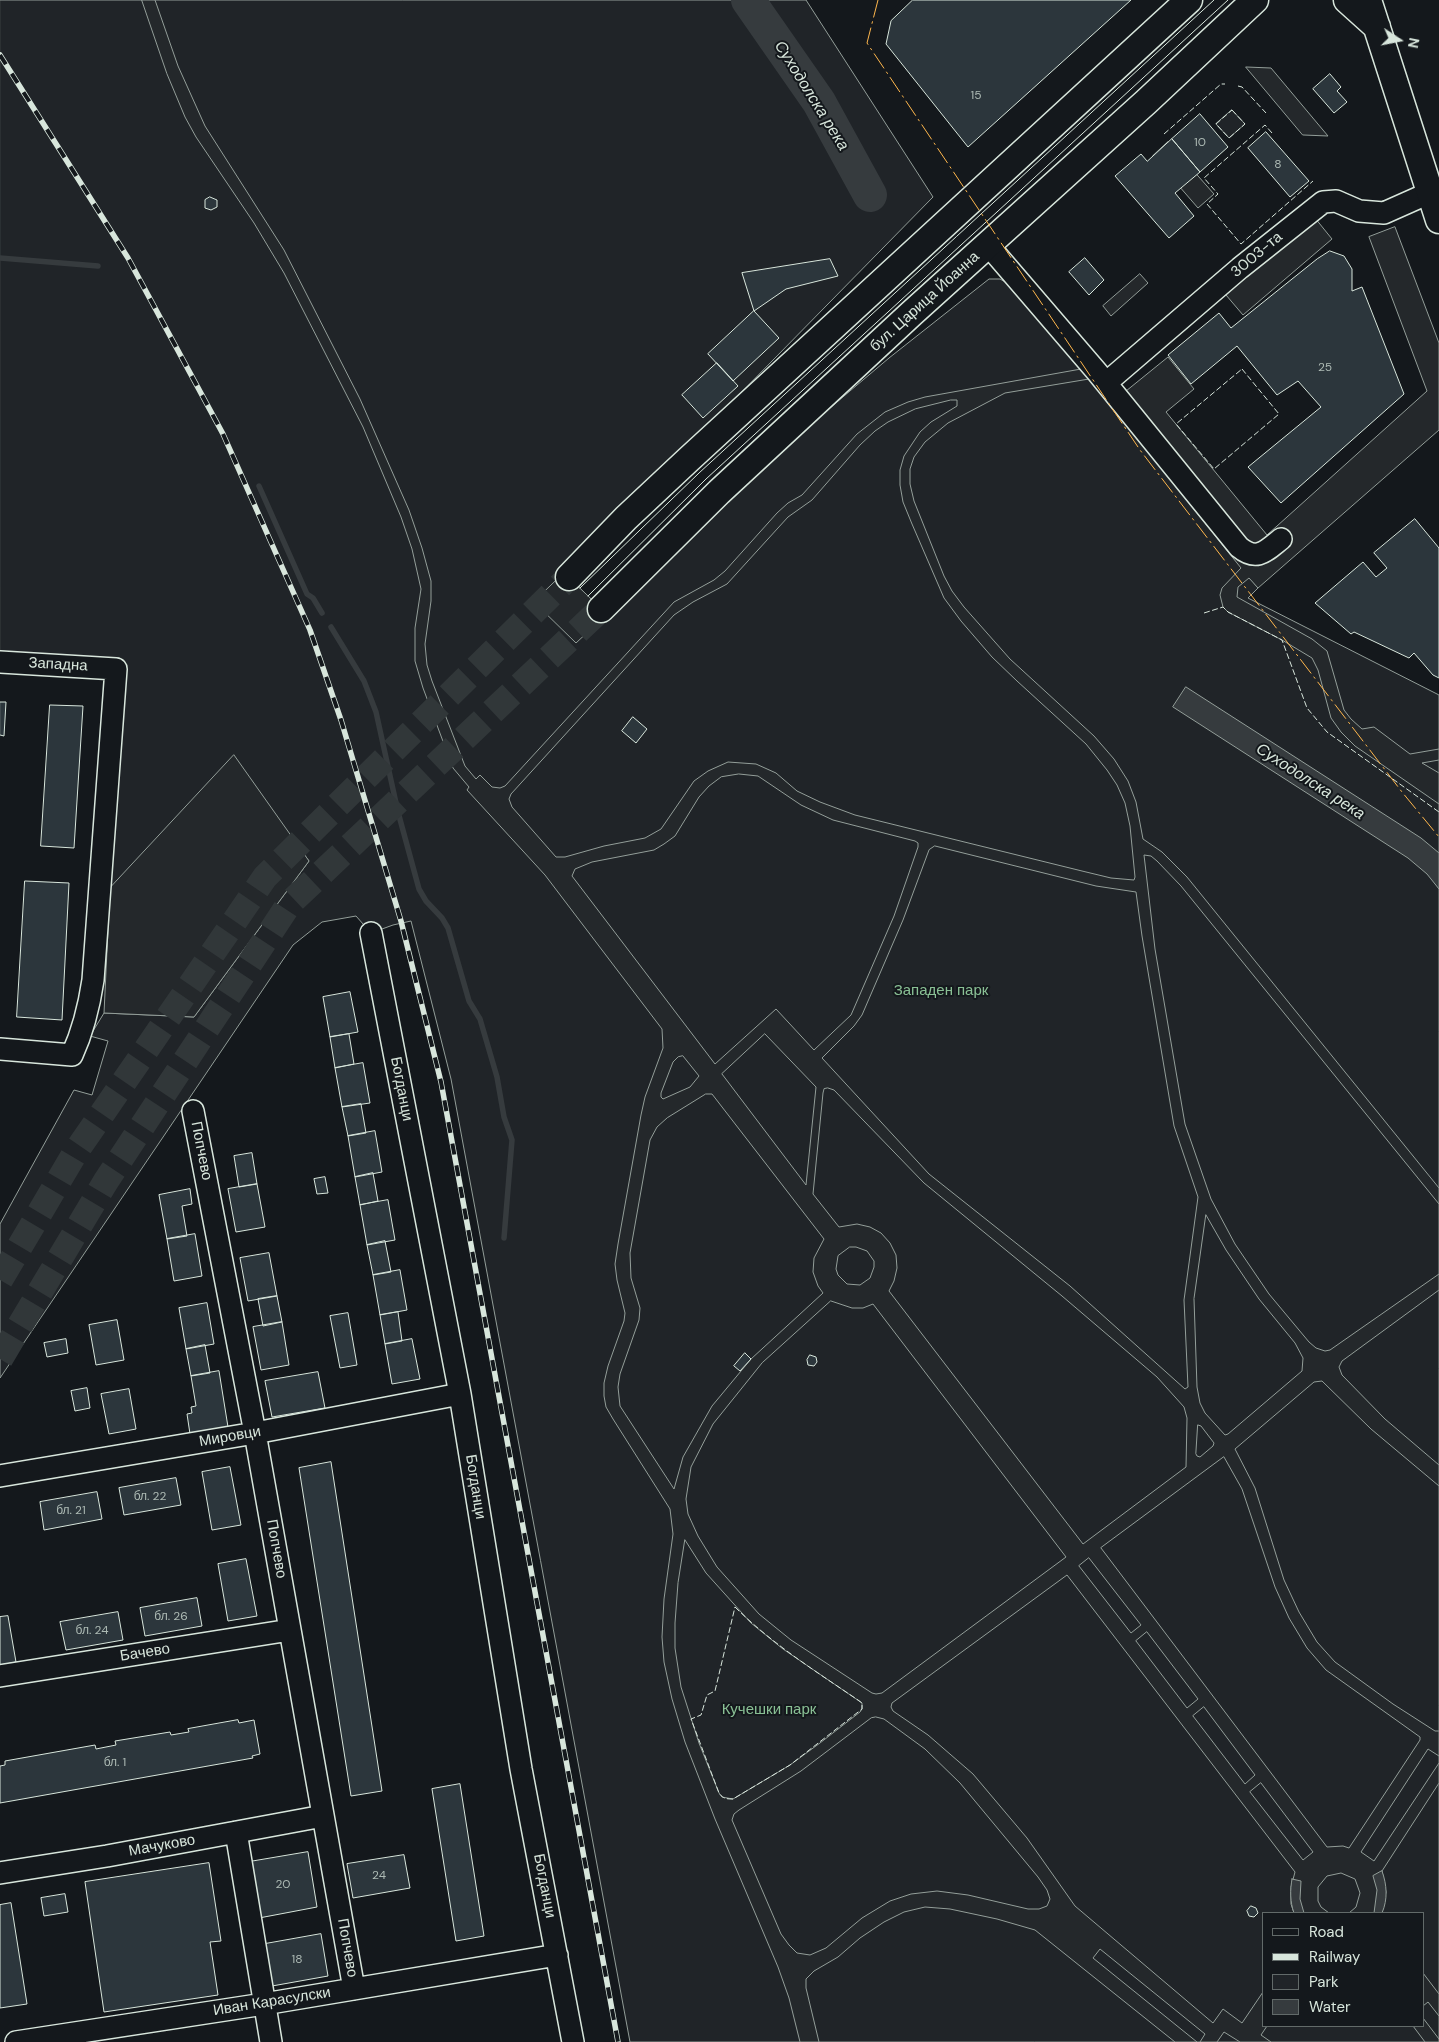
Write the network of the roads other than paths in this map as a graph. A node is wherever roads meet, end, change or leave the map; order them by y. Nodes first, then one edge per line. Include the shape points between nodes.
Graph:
1 (1189, 0) edge
2 (1255, 0) edge
3 (1347, 0) edge
4 (1368, 0) edge
5 (1377, 28) junction
6 (1429, 193) junction
7 (1439, 220) edge
8 (988, 245) junction
9 (1106, 383) junction
10 (1281, 539) dead end
11 (569, 577) tunnel mouth
12 (601, 609) tunnel mouth
13 (0, 662) edge
14 (371, 933) dead end
15 (0, 1049) edge
16 (193, 1111) dead end
17 (460, 1394) junction
18 (255, 1433) junction
19 (0, 1476) edge
20 (290, 1630) junction
21 (0, 1676) edge
22 (323, 1816) junction
23 (236, 1832) junction
24 (0, 1873) edge
25 (557, 1955) junction
26 (354, 1988) junction
27 (264, 2004) junction
28 (16, 2042) edge
29 (271, 2042) edge
30 (573, 2042) edge

1 - 11 main road via 682,465
2 - 8 main road, бул. Царица Йоанна
3 - 5 main road
4 - 5 main road
5 - 6 main road
6 - 7 main road
6 - 9 street, 3003-та via 1384,213 1359,210 1336,201 1323,202
8 - 9 street
8 - 12 main road, бул. Царица Йоанна via 719,492
9 - 10 street via 1239,547 1252,555 1259,554
13 - 15 street, Западна via 116,669 90,1006 72,1055
14 - 17 street, Богданци
16 - 18 street, Попчево
17 - 18 street, Мировци
17 - 25 street, Богданци via 521,1769
18 - 19 street, Мировци
18 - 20 street, Попчево
20 - 21 street, Бачево
20 - 22 street, Попчево
22 - 23 street, Мачуково
22 - 26 street, Попчево
23 - 24 street, Мачуково
23 - 27 street
25 - 26 street, Иван Карасулски
25 - 30 street, Богданци
26 - 27 street, Иван Карасулски
27 - 28 street, Иван Карасулски
27 - 29 street

